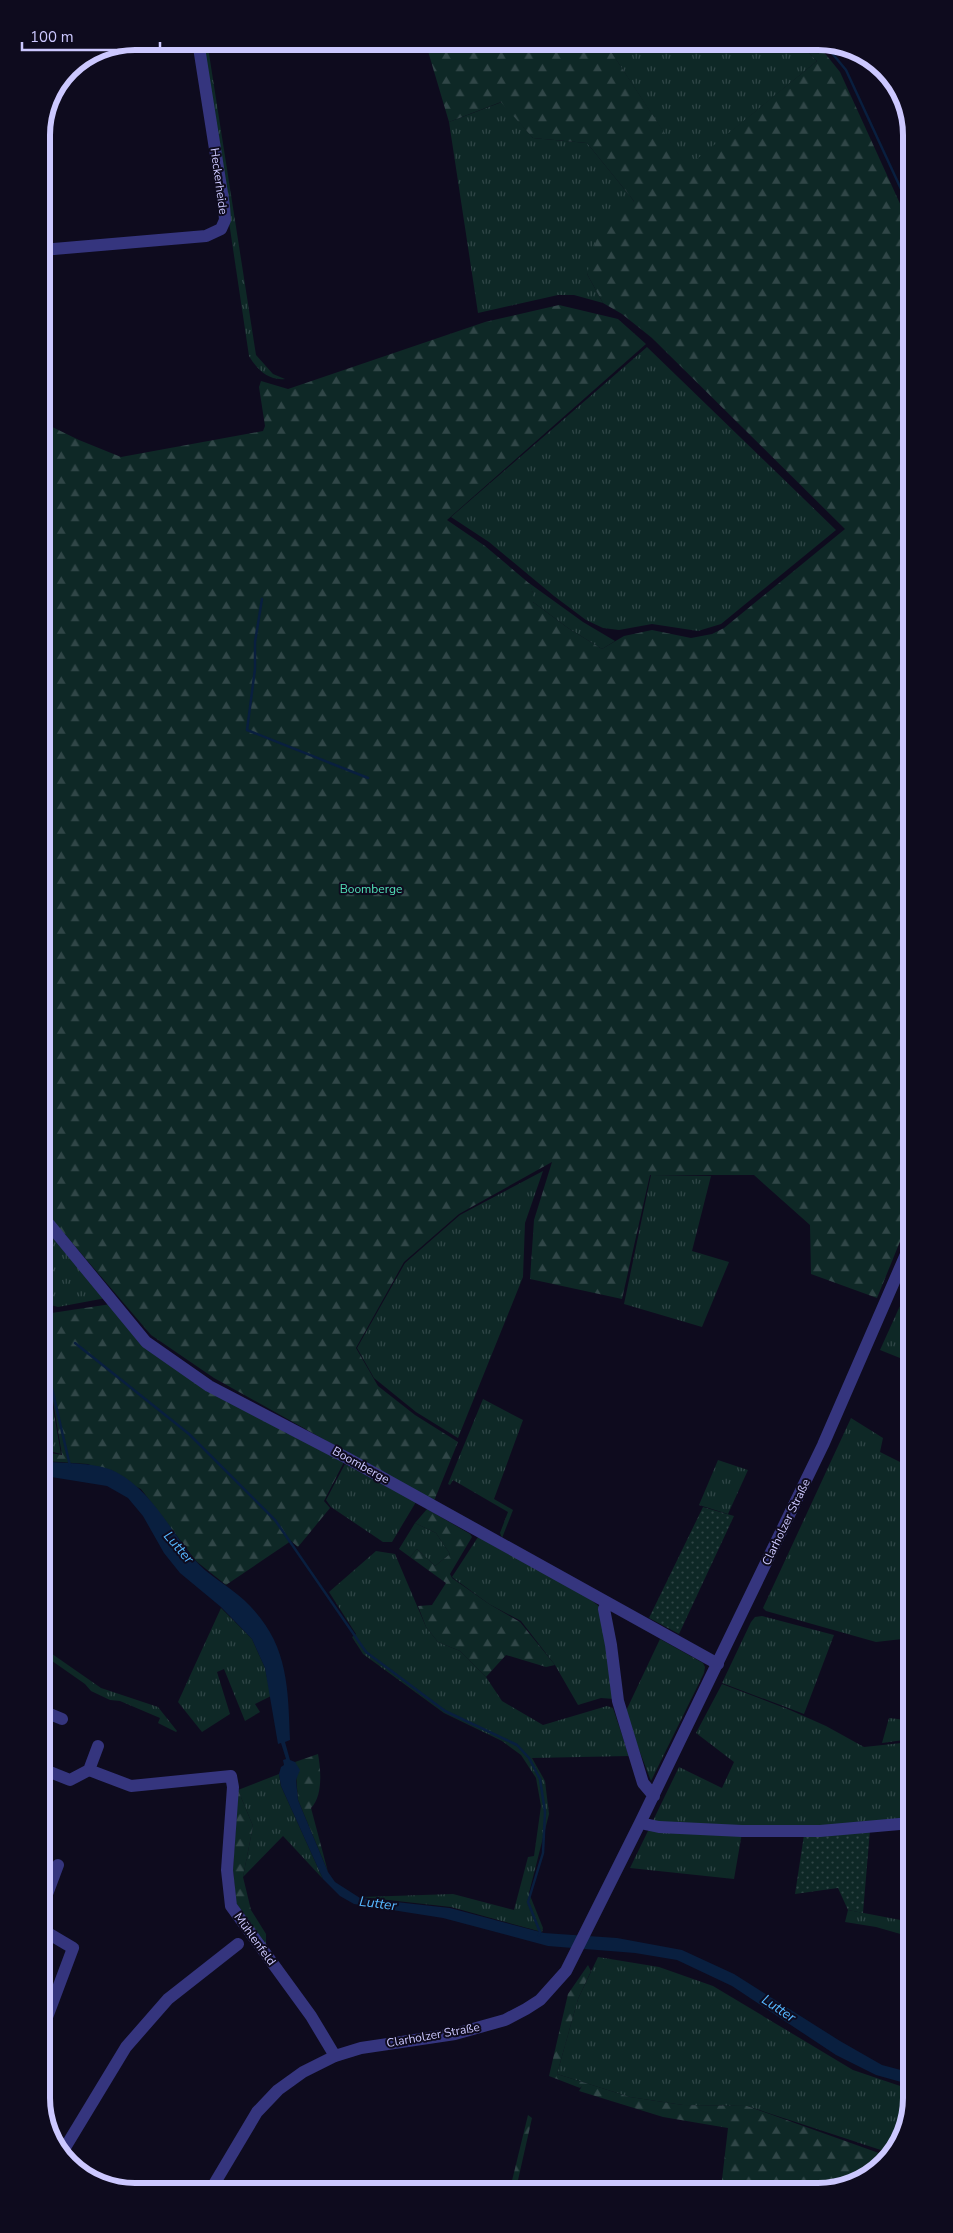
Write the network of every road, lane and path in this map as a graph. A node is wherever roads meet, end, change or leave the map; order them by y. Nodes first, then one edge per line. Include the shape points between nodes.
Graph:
1 (199, 50) edge
2 (50, 249) edge
3 (50, 1225) edge
4 (903, 1261) edge
5 (607, 1603) junction
6 (718, 1664) junction
7 (50, 1714) edge
8 (62, 1719) dead end
9 (98, 1746) dead end
10 (89, 1770) junction
11 (50, 1772) edge
12 (654, 1796) junction
13 (640, 1824) junction
14 (903, 1824) edge
15 (58, 1865) dead end
16 (50, 1886) edge
17 (50, 1934) edge
18 (238, 1944) dead end
19 (50, 2009) edge
20 (336, 2056) junction
21 (65, 2147) edge
22 (215, 2183) edge

1 - 2 street, Heckerheide via 224,206 225,220 221,229 206,236
3 - 5 street, Boomberge via 146,1342 209,1386 347,1458
4 - 6 street, Clarholzer Straße via 823,1445
5 - 6 street, Boomberge
5 - 12 street via 604,1609 618,1701 643,1783
6 - 12 street, Clarholzer Straße
7 - 8 street
9 - 10 street
10 - 11 street via 70,1780
10 - 20 street, Mühlenfeld via 130,1786 231,1776 227,1870 231,1906
12 - 13 street, Clarholzer Straße
13 - 14 street via 820,1831
13 - 20 street, Clarholzer Straße via 576,1955 540,2000 505,2020 472,2030 384,2044
15 - 16 street
17 - 19 street via 73,1948
18 - 21 street, Mühlenfeld via 168,2000 126,2048
20 - 22 street, Clarholzer Straße via 302,2072 278,2090 262,2107

